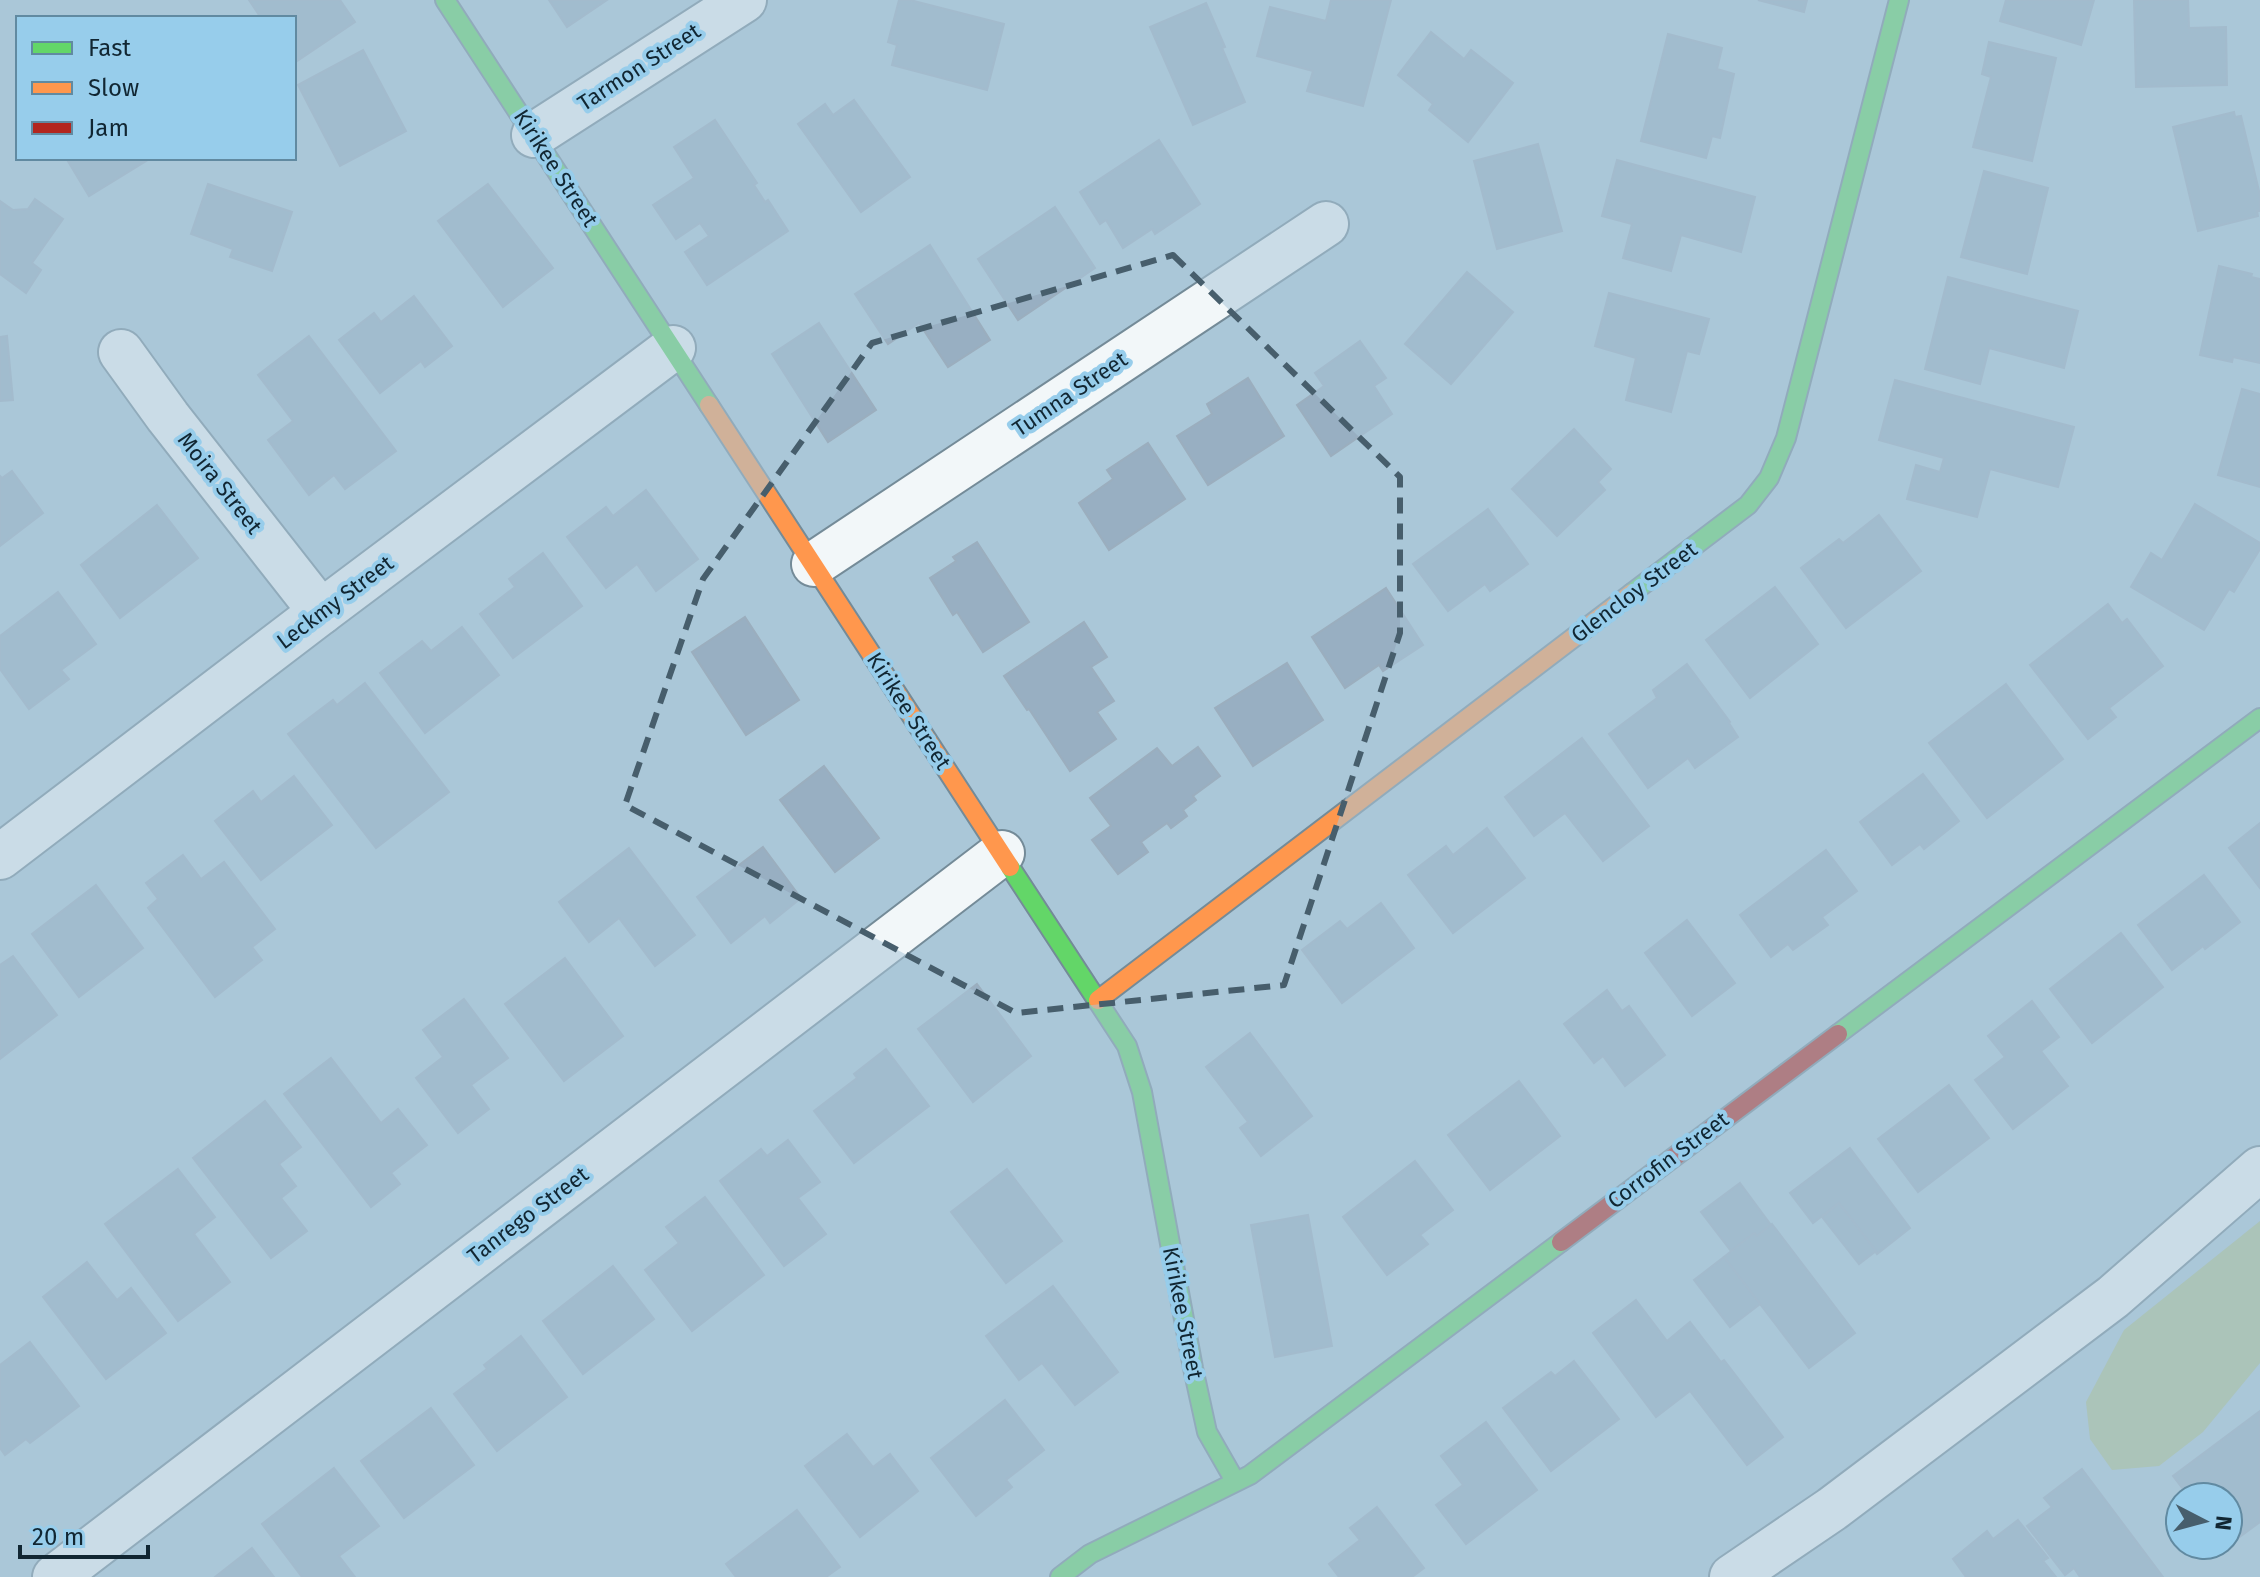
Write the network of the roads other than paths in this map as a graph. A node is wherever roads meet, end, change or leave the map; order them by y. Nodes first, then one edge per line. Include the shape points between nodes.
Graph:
1 (445, 0) edge
2 (744, 0) edge
3 (1899, 0) edge
4 (534, 135) junction
5 (1326, 224) dead end
6 (673, 348) junction
7 (121, 352) dead end
8 (814, 564) junction
9 (321, 612) junction
10 (2260, 718) edge
11 (1002, 853) junction
12 (0, 857) edge
13 (1098, 1000) junction
14 (2260, 1169) edge
15 (1235, 1481) junction
16 (55, 1577) edge
17 (1060, 1577) edge
18 (1732, 1577) edge

1 - 4 street, Kirikee Street
2 - 4 street, Tarmon Street
3 - 13 street, Glencloy Street via 1786,438 1769,478 1748,505
4 - 6 street, Kirikee Street
5 - 8 street, Tumna Street
6 - 8 street, Kirikee Street
6 - 9 street, Leckmy Street
7 - 9 street, Moira Street
8 - 11 street, Kirikee Street
9 - 12 street, Leckmy Street
10 - 15 street, Corrofin Street via 1250,1475
11 - 13 street, Kirikee Street
11 - 16 street, Tanrego Street
13 - 15 street, Kirikee Street via 1127,1046 1142,1092 1207,1432
14 - 18 street via 2113,1297 1832,1509
15 - 17 street, Corrofin Street via 1090,1554

